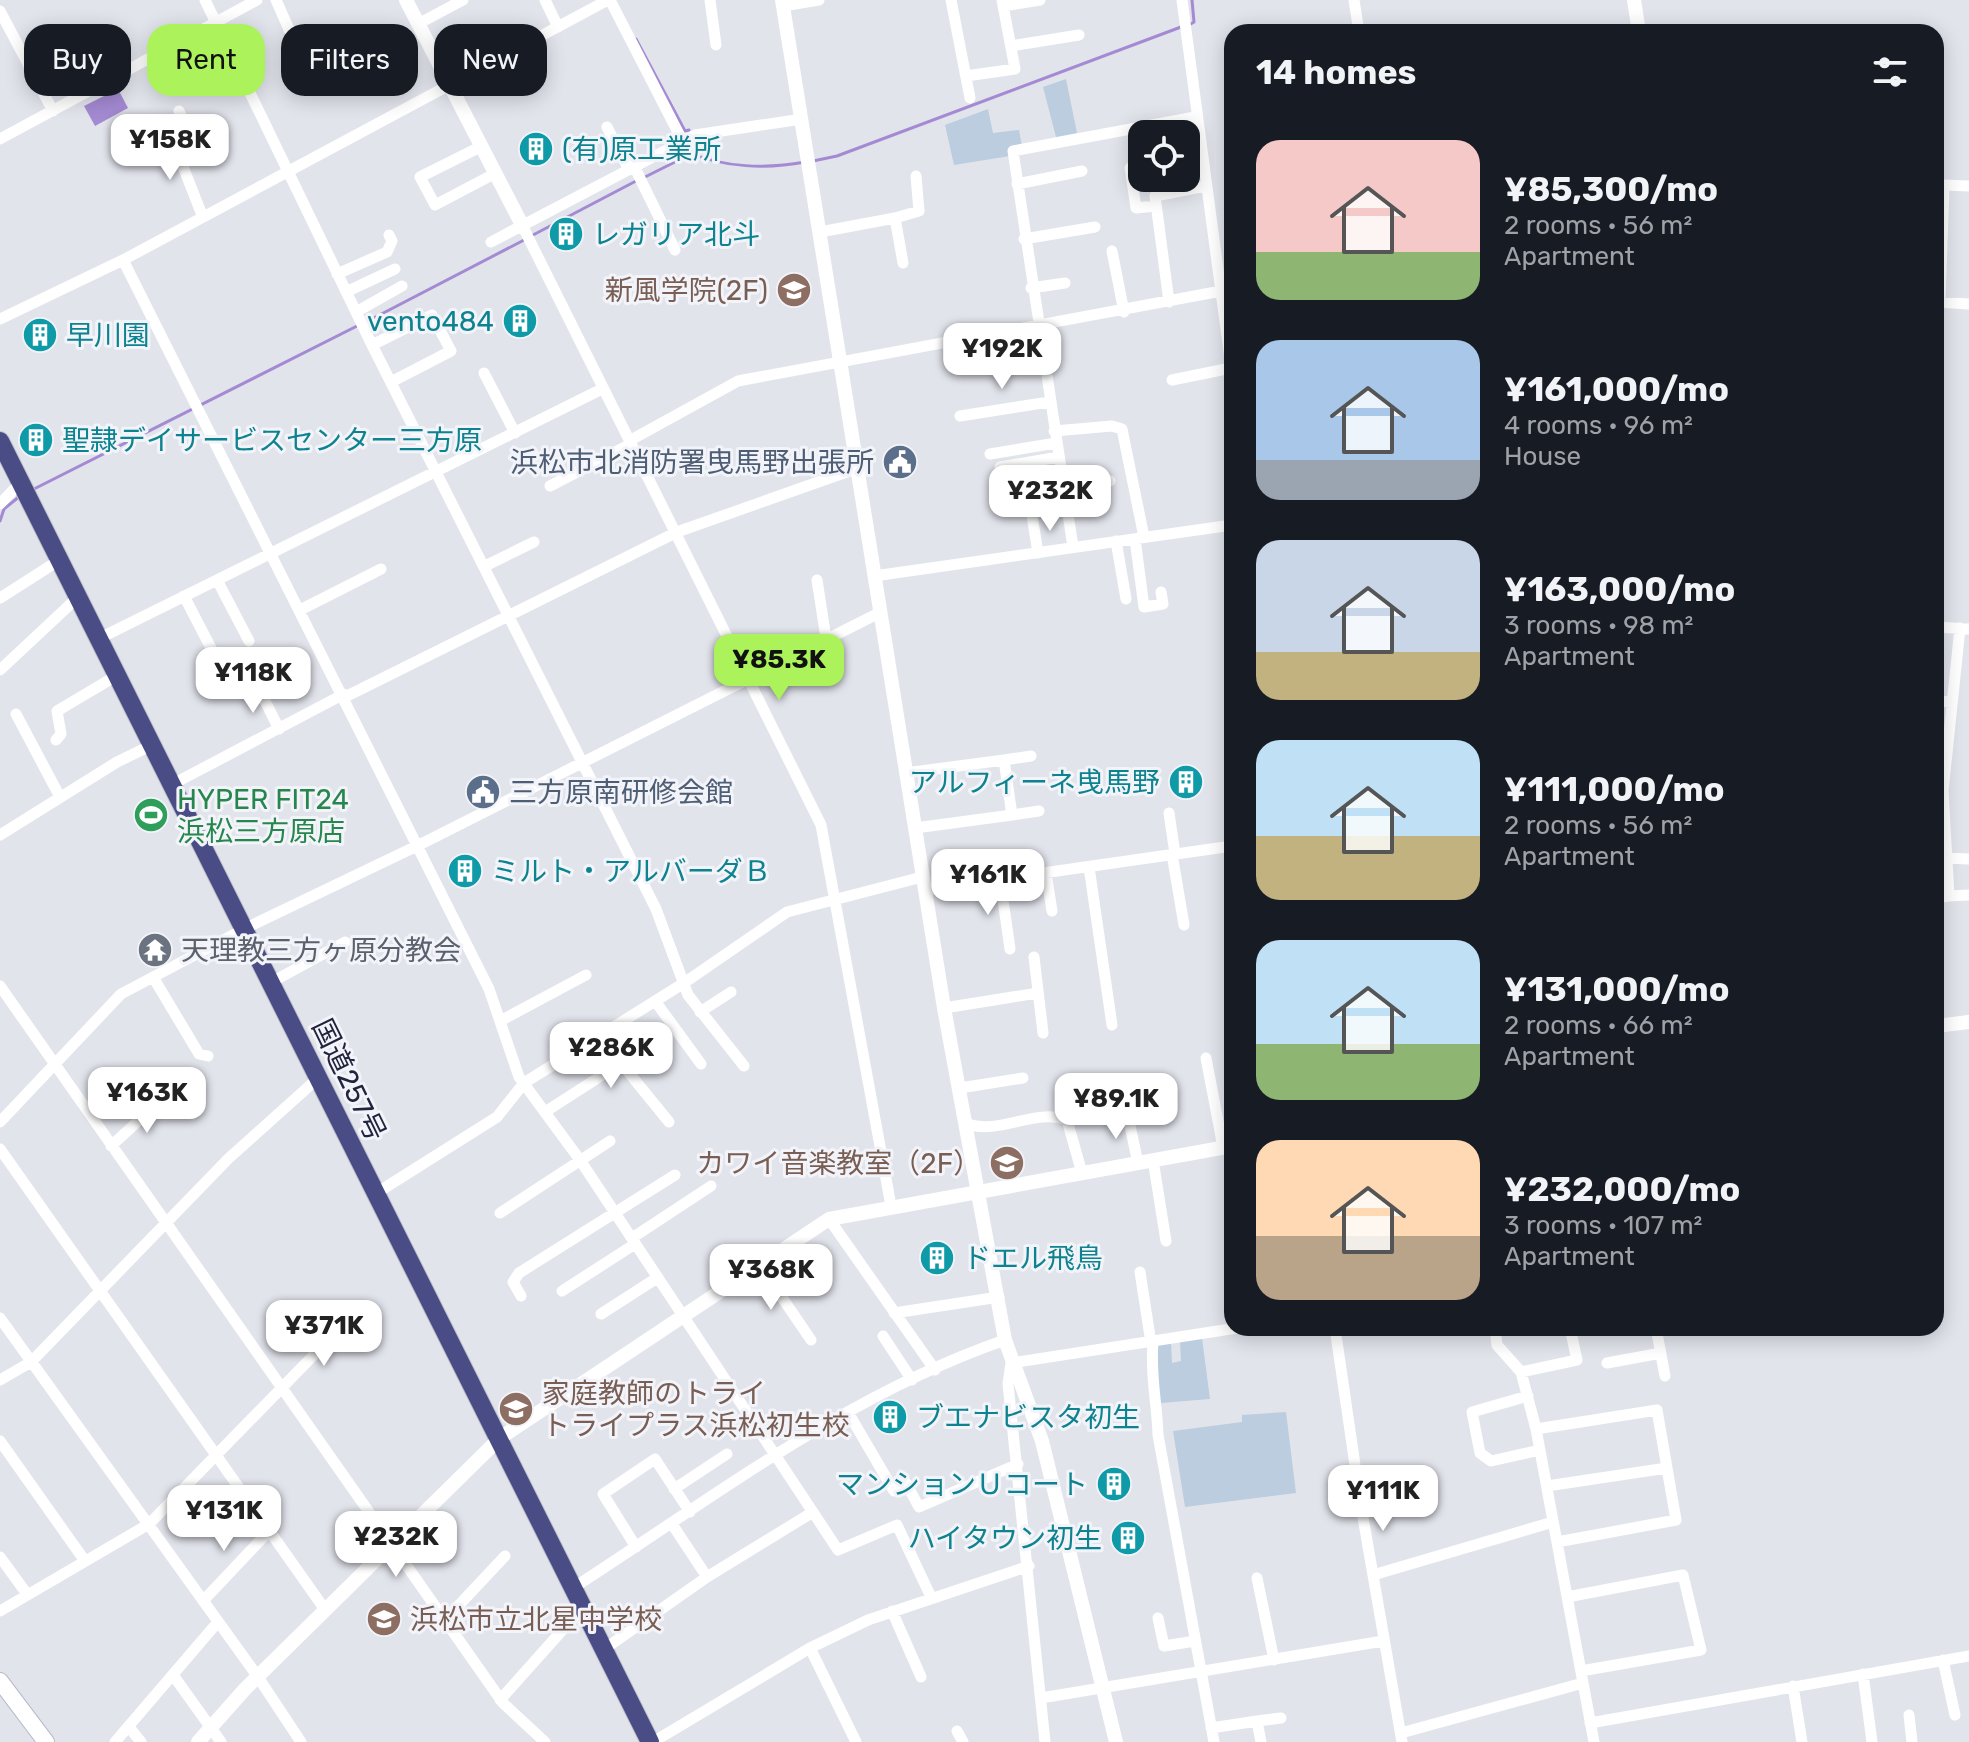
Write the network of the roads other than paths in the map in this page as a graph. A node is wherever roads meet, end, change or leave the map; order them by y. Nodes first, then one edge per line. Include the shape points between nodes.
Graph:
1 (205, 0) edge
2 (257, 0) edge
3 (276, 0) edge
4 (406, 0) edge
5 (463, 0) edge
6 (545, 0) edge
7 (609, 0) edge
8 (710, 0) edge
9 (819, 0) edge
10 (951, 0) edge
11 (1040, 0) edge
12 (1182, 0) edge
13 (1354, 0) edge
14 (1634, 0) edge
15 (782, 3) edge
16 (1002, 3) edge
17 (0, 11) edge
18 (216, 21) junction
19 (212, 24) edge
20 (287, 24) edge
21 (418, 24) junction
22 (1358, 24) edge
23 (1638, 24) edge
24 (558, 27) junction
25 (547, 33) edge
26 (1079, 35) dead end
27 (716, 45) dead end
28 (1011, 46) junction
29 (434, 57) edge
30 (147, 61) edge
31 (966, 76) junction
32 (434, 92) edge
33 (454, 96) edge
34 (970, 98) dead end
35 (53, 111) junction
36 (179, 111) dead end
37 (1195, 117) junction
38 (802, 119) junction
39 (607, 127) dead end
40 (687, 138) junction
41 (0, 139) edge
42 (480, 147) junction
43 (631, 167) junction
44 (287, 171) junction
45 (1082, 171) dead end
46 (494, 174) junction
47 (916, 176) dead end
48 (1017, 184) junction
49 (1944, 185) edge
50 (1206, 186) junction
51 (1969, 186) edge
52 (1134, 192) edge
53 (1156, 206) junction
54 (202, 215) junction
55 (895, 218) junction
56 (1095, 227) dead end
57 (820, 232) junction
58 (389, 235) dead end
59 (525, 235) junction
60 (1024, 239) junction
61 (491, 242) dead end
62 (675, 250) dead end
63 (1112, 251) dead end
64 (123, 260) junction
65 (903, 263) dead end
66 (395, 269) dead end
67 (337, 274) junction
68 (1224, 275) edge
69 (1065, 283) dead end
70 (402, 286) dead end
71 (1031, 288) junction
72 (1224, 291) edge
73 (346, 292) junction
74 (1169, 302) junction
75 (1944, 302) edge
76 (1969, 304) edge
77 (1124, 312) junction
78 (0, 319) edge
79 (361, 322) junction
80 (1038, 327) junction
81 (372, 345) junction
82 (841, 363) junction
83 (1224, 369) edge
84 (484, 373) dead end
85 (1172, 380) dead end
86 (391, 382) junction
87 (602, 389) junction
88 (1049, 402) junction
89 (960, 416) dead end
90 (515, 433) junction
91 (1055, 437) junction
92 (0, 441) edge
93 (630, 442) junction
94 (990, 454) dead end
95 (1059, 457) junction
96 (1000, 467) dead end
97 (858, 468) junction
98 (436, 471) junction
99 (1110, 481) dead end
100 (17, 484) edge
101 (550, 486) dead end
102 (1063, 488) junction
103 (1030, 503) dead end
104 (0, 504) edge
105 (1224, 526) edge
106 (677, 532) junction
107 (1139, 538) junction
108 (1116, 541) junction
109 (534, 542) dead end
110 (1073, 547) junction
111 (271, 553) junction
112 (1038, 553) junction
113 (58, 561) junction
114 (485, 566) junction
115 (381, 569) dead end
116 (874, 576) junction
117 (217, 580) junction
118 (817, 580) dead end
119 (1161, 592) dead end
120 (184, 596) junction
121 (0, 598) edge
122 (77, 598) junction
123 (1126, 599) dead end
124 (300, 610) junction
125 (881, 612) junction
126 (511, 616) junction
127 (1944, 628) edge
128 (1964, 629) edge
129 (826, 638) junction
130 (98, 639) junction
131 (249, 641) dead end
132 (0, 670) edge
133 (225, 675) dead end
134 (116, 676) junction
135 (748, 679) junction
136 (257, 685) dead end
137 (345, 696) junction
138 (1944, 702) edge
139 (1952, 702) junction
140 (16, 714) dead end
141 (279, 729) junction
142 (1944, 737) edge
143 (56, 740) dead end
144 (150, 746) junction
145 (1031, 756) dead end
146 (1004, 760) junction
147 (582, 762) junction
148 (905, 773) junction
149 (171, 785) junction
150 (60, 797) junction
151 (1039, 811) dead end
152 (1169, 813) dead end
153 (1944, 813) edge
154 (1012, 815) junction
155 (915, 828) junction
156 (0, 835) edge
157 (419, 845) junction
158 (1224, 847) edge
159 (1174, 854) junction
160 (1946, 858) junction
161 (1969, 859) edge
162 (1089, 867) junction
163 (1046, 873) junction
164 (1944, 878) edge
165 (1000, 879) junction
166 (923, 884) junction
167 (1969, 895) edge
168 (1944, 897) edge
169 (834, 899) junction
170 (1052, 911) dead end
171 (1184, 925) dead end
172 (244, 929) junction
173 (345, 942) dead end
174 (1010, 949) dead end
175 (1034, 957) dead end
176 (586, 975) dead end
177 (153, 977) junction
178 (270, 983) junction
179 (684, 983) junction
180 (0, 986) edge
181 (731, 992) dead end
182 (1038, 993) junction
183 (655, 1001) junction
184 (944, 1008) junction
185 (700, 1012) junction
186 (500, 1021) junction
187 (1969, 1022) edge
188 (1112, 1025) dead end
189 (1944, 1025) edge
190 (1043, 1033) dead end
191 (208, 1056) dead end
192 (1206, 1058) dead end
193 (701, 1064) dead end
194 (55, 1066) junction
195 (744, 1066) dead end
196 (1023, 1078) dead end
197 (316, 1080) junction
198 (524, 1083) junction
199 (960, 1088) junction
200 (161, 1100) dead end
201 (545, 1112) junction
202 (1127, 1112) dead end
203 (0, 1122) edge
204 (669, 1122) dead end
205 (967, 1124) junction
206 (1224, 1130) edge
207 (610, 1141) dead end
208 (111, 1146) junction
209 (1224, 1147) edge
210 (0, 1149) edge
211 (580, 1160) junction
212 (1146, 1161) junction
213 (1082, 1173) junction
214 (675, 1175) dead end
215 (711, 1186) dead end
216 (980, 1191) junction
217 (375, 1194) junction
218 (891, 1206) junction
219 (615, 1212) junction
220 (500, 1213) dead end
221 (829, 1219) junction
222 (166, 1223) junction
223 (634, 1241) junction
224 (1166, 1241) dead end
225 (760, 1265) junction
226 (1140, 1272) dead end
227 (657, 1278) junction
228 (102, 1290) junction
229 (562, 1291) dead end
230 (521, 1296) dead end
231 (999, 1297) junction
232 (894, 1313) junction
233 (601, 1314) dead end
234 (0, 1318) edge
235 (682, 1318) junction
236 (341, 1327) dead end
237 (1224, 1330) edge
238 (883, 1336) dead end
239 (1336, 1336) edge
240 (1496, 1336) edge
241 (1572, 1336) edge
242 (1658, 1336) edge
243 (811, 1340) dead end
244 (1005, 1340) junction
245 (1152, 1343) junction
246 (1661, 1353) junction
247 (31, 1362) junction
248 (1011, 1363) junction
249 (1607, 1363) dead end
250 (935, 1370) junction
251 (1521, 1372) junction
252 (1665, 1376) dead end
253 (0, 1380) edge
254 (912, 1380) junction
255 (283, 1385) junction
256 (1528, 1396) junction
257 (849, 1414) junction
258 (1536, 1429) junction
259 (500, 1438) junction
260 (0, 1441) edge
261 (1540, 1450) junction
262 (216, 1453) junction
263 (727, 1454) dead end
264 (775, 1455) junction
265 (1018, 1464) junction
266 (1667, 1468) junction
267 (1547, 1486) junction
268 (674, 1489) junction
269 (690, 1512) junction
270 (813, 1512) junction
271 (1553, 1522) junction
272 (149, 1524) junction
273 (672, 1524) junction
274 (270, 1530) junction
275 (1557, 1542) junction
276 (393, 1543) junction
277 (636, 1547) junction
278 (505, 1556) dead end
279 (0, 1557) edge
280 (85, 1561) junction
281 (1029, 1566) junction
282 (1373, 1575) junction
283 (707, 1577) junction
284 (1257, 1578) dead end
285 (573, 1588) junction
286 (27, 1594) junction
287 (931, 1597) junction
288 (1567, 1597) junction
289 (203, 1601) junction
290 (583, 1607) junction
291 (0, 1611) edge
292 (326, 1611) junction
293 (892, 1611) junction
294 (1158, 1618) dead end
295 (444, 1621) junction
296 (217, 1623) junction
297 (1195, 1641) junction
298 (1383, 1641) junction
299 (810, 1648) junction
300 (603, 1650) junction
301 (1969, 1656) edge
302 (1274, 1660) junction
303 (1943, 1660) junction
304 (1201, 1673) junction
305 (1863, 1674) junction
306 (173, 1675) junction
307 (258, 1677) junction
308 (921, 1677) dead end
309 (1582, 1677) junction
310 (0, 1681) edge
311 (1793, 1686) junction
312 (1103, 1690) junction
313 (1041, 1698) junction
314 (500, 1700) junction
315 (1909, 1715) dead end
316 (1955, 1715) dead end
317 (1281, 1718) dead end
318 (1257, 1721) junction
319 (1590, 1723) junction
320 (129, 1727) junction
321 (211, 1727) junction
322 (1211, 1728) junction
323 (1402, 1737) edge
324 (46, 1742) edge
325 (115, 1742) edge
326 (141, 1742) edge
327 (198, 1742) edge
328 (221, 1742) edge
329 (301, 1742) edge
330 (545, 1742) edge
331 (652, 1742) edge
332 (856, 1742) edge
333 (1045, 1742) edge
334 (1116, 1742) edge
335 (1214, 1742) edge
336 (1261, 1742) edge
337 (1594, 1742) edge
338 (1802, 1742) edge
339 (1872, 1742) edge
340 (1912, 1742) edge

1 - 18 street
2 - 18 street
3 - 20 street
4 - 21 street
5 - 21 street
6 - 24 street
7 - 24 street
7 - 40 street
8 - 27 street
9 - 15 street
10 - 31 street
11 - 16 street
12 - 37 street
13 - 22 street
14 - 23 street
15 - 38 street
16 - 28 street
17 - 35 street
18 - 19 street
18 - 44 street
21 - 29 street
24 - 25 street
26 - 28 street
28 - 31 street via 1015,69
30 - 35 street
31 - 34 street
32 - 44 street
33 - 42 street
35 - 41 street
36 - 54 street via 187,129 171,136
37 - 48 street via 1013,151
37 - 50 street
38 - 40 street
38 - 57 street
39 - 43 street
40 - 43 street
42 - 46 street
42 - 46 street via 420,177 435,205
43 - 59 street
43 - 62 street
44 - 54 street
44 - 67 street
45 - 48 street
46 - 59 street
47 - 55 street via 919,211
48 - 60 street
49 - 51 street
50 - 53 street via 1155,196
50 - 68 street
52 - 53 street via 1136,208
53 - 74 street
54 - 64 street
55 - 57 street
55 - 65 street
56 - 60 street
57 - 82 street
58 - 67 street via 387,252
59 - 61 street
59 - 87 street
60 - 71 street
63 - 77 street
64 - 78 street
64 - 111 street
66 - 73 street
67 - 73 street
69 - 71 street
70 - 79 street
71 - 80 street
72 - 74 street
73 - 79 street
74 - 77 street
75 - 76 street
77 - 80 street
79 - 81 street
80 - 82 street
80 - 88 street
81 - 86 street
81 - 86 street via 432,315 451,351
82 - 93 street via 738,381
82 - 97 street
83 - 85 street
84 - 90 street
86 - 98 street
87 - 90 street
87 - 93 street
88 - 89 street
88 - 91 street
90 - 98 street
91 - 94 street
91 - 95 street
91 - 107 street via 1112,426 1122,429
92 - 100 highway, 国道257号
93 - 101 street
93 - 106 street
95 - 96 street
95 - 102 street
97 - 106 street
97 - 116 street
98 - 111 street
98 - 114 street
99 - 102 street
100 - 104 street
100 - 113 highway, 国道257号
102 - 110 street
103 - 112 street
105 - 107 street
106 - 126 street
106 - 135 street
107 - 108 street
107 - 119 street via 1144,607 1163,604
108 - 110 street
108 - 123 street
109 - 114 street
110 - 112 street
111 - 117 street
111 - 124 street
112 - 116 street
113 - 121 street
113 - 122 highway, 国道257号
114 - 126 street
115 - 124 street
116 - 125 street
117 - 120 street
117 - 131 street
118 - 129 street
120 - 130 street
120 - 133 street
122 - 130 highway, 国道257号
122 - 132 street
124 - 137 street
125 - 129 street
125 - 148 street
126 - 137 street
126 - 147 street
127 - 128 street
128 - 139 street
129 - 135 street
130 - 134 highway, 国道257号
134 - 143 street via 57,711 61,734
134 - 144 highway, 国道257号
135 - 147 street
135 - 169 street via 821,825
136 - 141 street
137 - 141 street
137 - 157 street
138 - 139 street
139 - 142 street
140 - 150 street
141 - 149 street
144 - 149 highway, 国道257号
144 - 150 street
145 - 146 street
146 - 148 street
146 - 154 street
147 - 157 street
147 - 179 street via 656,909
148 - 155 street
149 - 172 highway, 国道257号
150 - 156 street
151 - 154 street
152 - 159 street
153 - 160 street
154 - 155 street
155 - 166 street
157 - 172 street
157 - 186 street
158 - 159 street
159 - 162 street
159 - 171 street
160 - 161 street
160 - 164 street
162 - 163 street
162 - 188 street
163 - 165 street
163 - 170 street
165 - 166 street
165 - 174 street
166 - 169 street
166 - 184 street
167 - 168 street
169 - 179 street via 787,912
169 - 218 street
172 - 177 street
172 - 178 highway, 国道257号
173 - 178 street
175 - 182 street
176 - 186 street
177 - 191 street via 199,1054
177 - 194 street via 121,994
178 - 197 highway, 国道257号
179 - 183 street
179 - 185 street
180 - 194 street
181 - 185 street
182 - 184 street
182 - 190 street
183 - 193 street
183 - 198 street
184 - 199 street
185 - 195 street
186 - 198 street
187 - 189 street
192 - 206 street
194 - 203 street
194 - 208 street
196 - 199 street
197 - 217 highway, 国道257号
197 - 222 street
198 - 201 street
198 - 217 street via 497,1117
199 - 205 street
200 - 208 street
201 - 204 street via 621,1063
201 - 211 street
202 - 212 street
205 - 213 street via 981,1129 1052,1117 1067,1120
205 - 216 street
207 - 211 street
208 - 222 street
209 - 212 street
210 - 228 street
211 - 219 street
211 - 220 street
212 - 213 street
212 - 224 street
213 - 216 street
214 - 219 street
215 - 223 street
216 - 218 street
216 - 231 street
217 - 259 highway, 国道257号
218 - 221 street
219 - 223 street
219 - 230 street via 519,1273 513,1282
221 - 225 street
221 - 232 street
222 - 228 street
222 - 255 street
223 - 227 street
223 - 229 street
225 - 235 street
225 - 243 street
226 - 245 street
227 - 233 street
227 - 235 street
228 - 247 street
228 - 262 street
231 - 232 street
231 - 244 street
232 - 250 street
234 - 247 street
235 - 259 street
235 - 264 street
236 - 255 street
237 - 245 street
238 - 254 street
239 - 282 street
240 - 251 street via 1497,1345
241 - 251 street via 1577,1360
242 - 246 street
244 - 248 street
244 - 250 street
245 - 248 street
245 - 297 street via 1150,1381 1157,1395 1158,1435
246 - 249 street
246 - 252 street
247 - 253 street
247 - 272 street
248 - 265 street via 1008,1384
248 - 312 street via 1042,1441
250 - 254 street
251 - 256 street
254 - 257 street
255 - 262 street
255 - 276 street
256 - 258 street
256 - 261 street via 1472,1412 1480,1453 1491,1461
257 - 264 street
257 - 265 street via 894,1491 906,1483 919,1507
258 - 261 street
258 - 266 street via 1657,1410
259 - 276 street
259 - 285 highway, 国道257号
260 - 280 street
261 - 267 street
262 - 272 street
262 - 274 street
263 - 268 street
264 - 269 street
264 - 270 street
265 - 281 street
266 - 267 street
266 - 275 street via 1676,1520
267 - 271 street
268 - 269 street
268 - 277 street via 655,1459 603,1494
269 - 273 street
270 - 283 street
270 - 287 street via 838,1550 897,1525
271 - 275 street
271 - 282 street
272 - 280 street
272 - 289 street
273 - 277 street
273 - 283 street
274 - 289 street
274 - 292 street
275 - 288 street
276 - 292 street
276 - 295 street
277 - 285 street
278 - 295 street
279 - 286 street
280 - 286 street
281 - 287 street
281 - 313 street
282 - 298 street
283 - 300 street
284 - 302 street
285 - 290 highway, 国道257号
286 - 291 street
287 - 293 street
288 - 309 street
288 - 309 street via 1683,1575 1701,1650
289 - 296 street
290 - 300 highway, 国道257号
290 - 314 street
292 - 307 street
293 - 299 street
293 - 308 street
294 - 297 street via 1164,1646
295 - 314 street
296 - 306 street
296 - 307 street
297 - 304 street
298 - 302 street
298 - 323 street
299 - 331 street
299 - 332 street
300 - 331 highway, 国道257号
301 - 303 street
302 - 304 street
303 - 305 street
303 - 316 street
304 - 312 street
304 - 322 street
305 - 311 street
305 - 339 street
306 - 320 street
306 - 321 street
307 - 321 street
307 - 329 street
309 - 319 street
309 - 323 street
310 - 324 main road
311 - 319 street
311 - 338 street
312 - 313 street
312 - 334 street
313 - 333 street
314 - 330 street
315 - 340 street
317 - 318 street
318 - 322 street
318 - 336 street
319 - 337 street
320 - 325 street
320 - 326 street
321 - 327 street
321 - 328 street
322 - 335 street

